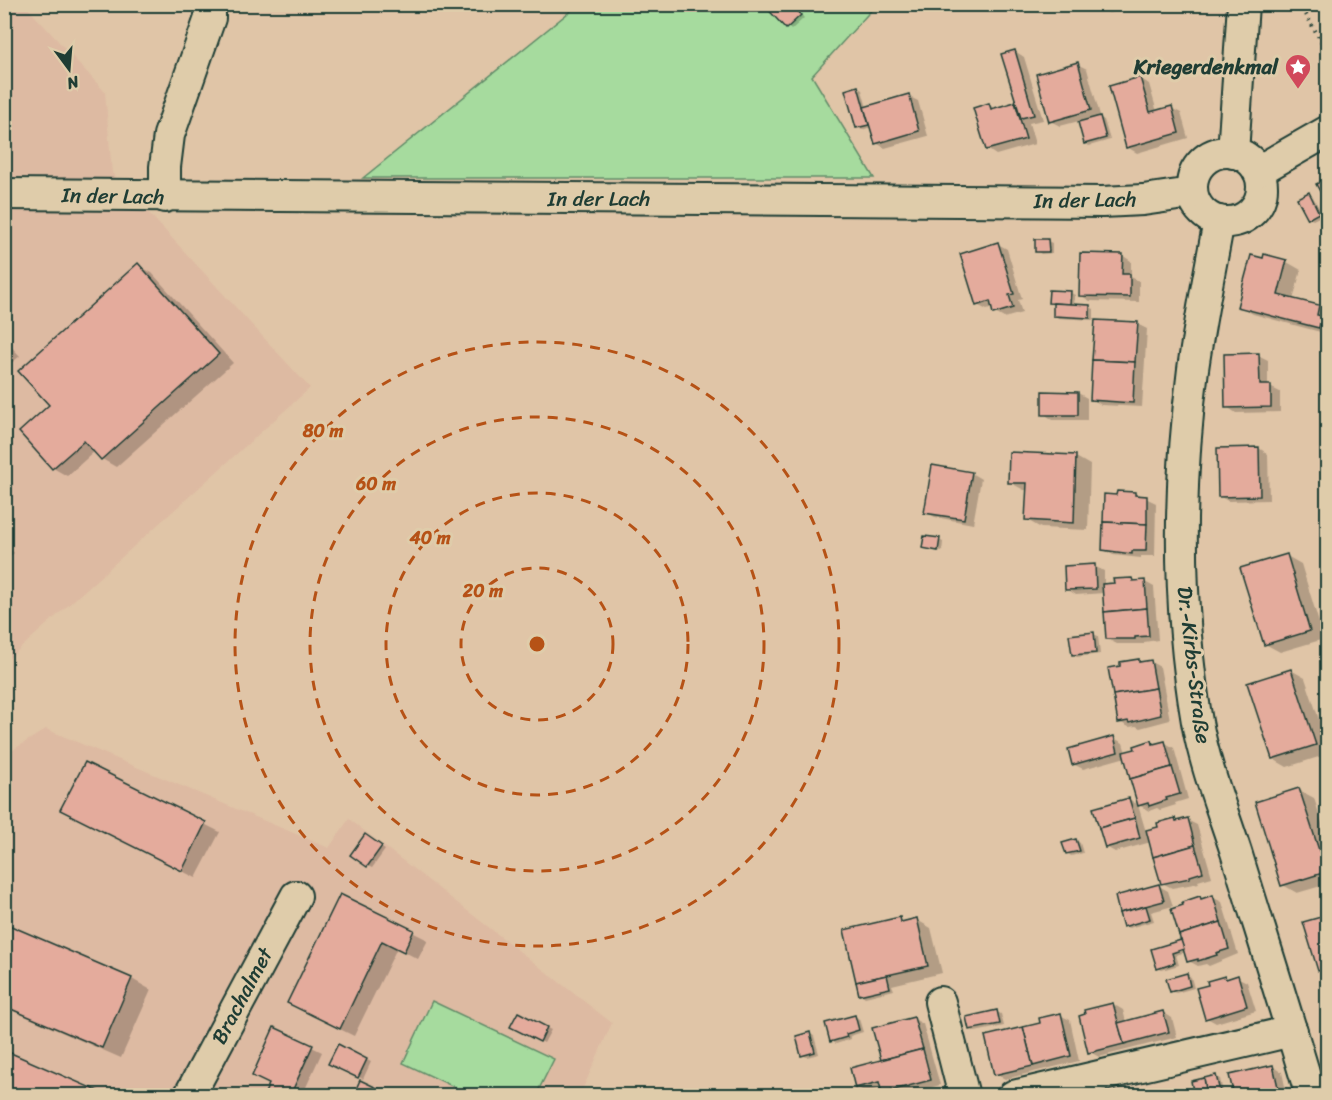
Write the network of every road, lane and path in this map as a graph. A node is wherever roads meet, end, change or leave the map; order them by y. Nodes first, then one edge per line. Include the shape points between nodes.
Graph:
1 (210, 4) edge
2 (1243, 4) edge
3 (1300, 4) edge
4 (1328, 53) edge
5 (1328, 131) edge
6 (1233, 153) junction
7 (1258, 171) junction
8 (1192, 193) junction
9 (4, 194) edge
10 (165, 197) junction
11 (1219, 221) junction
12 (296, 896) dead end
13 (940, 1002) dead end
14 (1292, 1031) junction
15 (189, 1095) edge
16 (964, 1095) edge
17 (1013, 1095) edge
18 (1311, 1095) edge

1 - 10 street via 210,18 169,135
2 - 6 street
3 - 4 path
5 - 7 street
6 - 7 street via 1245,157
6 - 8 street via 1216,154 1202,163 1194,177
7 - 11 street via 1261,190 1254,208 1239,220
8 - 10 street, In der Lach via 1102,202
8 - 11 street via 1204,214
9 - 10 street, In der Lach
11 - 14 street, Dr.-Kirbs-Straße via 1187,425 1182,510 1187,647 1197,723 1212,782
12 - 15 street, Brachalmet
13 - 16 street
14 - 17 street
14 - 18 street, Dr.-Kirbs-Straße

